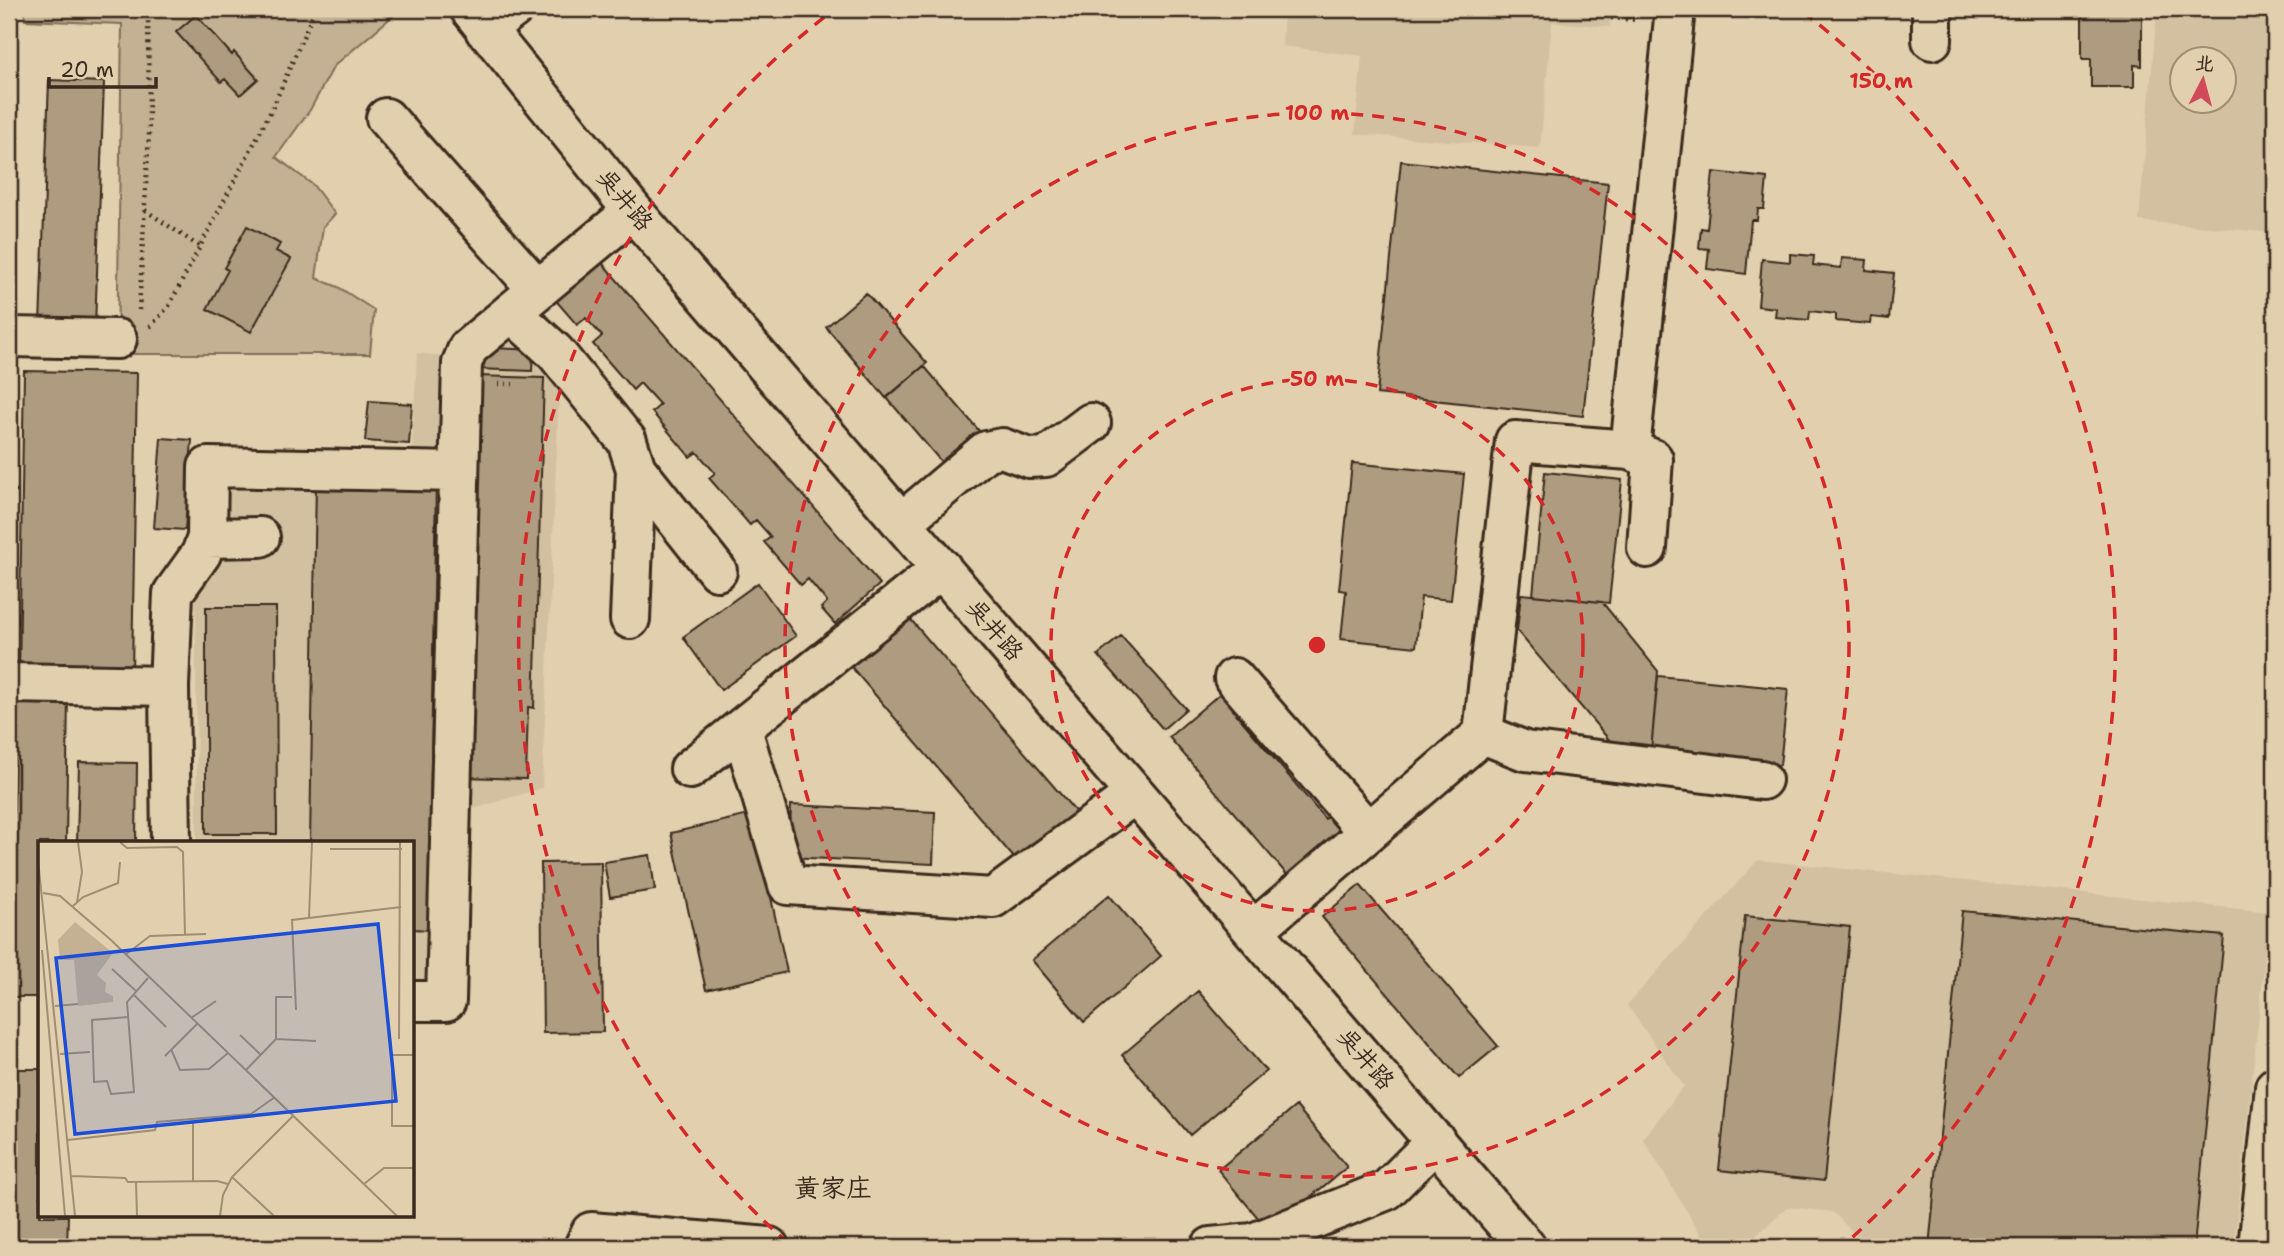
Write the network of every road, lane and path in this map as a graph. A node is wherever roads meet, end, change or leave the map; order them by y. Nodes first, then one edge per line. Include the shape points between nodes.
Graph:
1 (148, 9) edge
2 (315, 9) edge
3 (1628, 9) edge
4 (1675, 11) edge
5 (489, 16) edge
6 (1628, 19) dead end
7 (386, 118) dead end
8 (145, 209) junction
9 (633, 211) junction
10 (200, 247) junction
11 (524, 301) junction
12 (9, 337) edge
13 (128, 337) junction
14 (1091, 423) dead end
15 (1630, 450) junction
16 (636, 469) junction
17 (459, 472) junction
18 (9, 491) edge
19 (22, 491) dead end
20 (902, 522) junction
21 (260, 537) dead end
22 (207, 538) junction
23 (1647, 548) dead end
24 (942, 568) junction
25 (717, 571) dead end
26 (630, 619) dead end
27 (1234, 678) dead end
28 (9, 683) edge
29 (169, 686) junction
30 (742, 729) junction
31 (1483, 734) junction
32 (691, 769) dead end
33 (1762, 780) dead end
34 (1135, 794) junction
35 (1368, 832) junction
36 (171, 841) edge
37 (1254, 930) junction
38 (415, 1001) edge
39 (2275, 1087) edge
40 (1436, 1141) junction
41 (584, 1247) edge
42 (769, 1247) edge
43 (1211, 1247) edge
44 (1526, 1247) edge
45 (2258, 1247) edge

1 - 8 path
2 - 10 path via 273,107
3 - 6 path
4 - 15 street
5 - 9 street, 吴井路
7 - 11 street
8 - 10 path
8 - 13 path
9 - 11 street
9 - 20 street, 吴井路
10 - 13 path via 169,306 148,329
11 - 16 street via 555,352 627,441
11 - 17 street via 468,348 462,363
12 - 13 street
14 - 20 street via 1046,457 1029,458 1002,448 986,451
15 - 23 street via 1653,459
15 - 31 street via 1515,441
16 - 25 street
16 - 26 street
17 - 22 street via 376,476 208,467
17 - 38 street via 446,1001
18 - 19 path
20 - 24 street, 吴井路
21 - 22 street
22 - 29 street via 173,593
24 - 30 street
24 - 34 street, 吴井路
27 - 35 street
28 - 29 street
29 - 36 street
30 - 32 street
30 - 34 street via 789,884 993,898
31 - 33 street via 1525,751
31 - 35 street
34 - 37 street, 吴井路
35 - 37 street
37 - 40 street, 吴井路
39 - 45 street
40 - 43 street via 1387,1190 1253,1243
40 - 44 street, 吴井路
41 - 42 street via 590,1232

